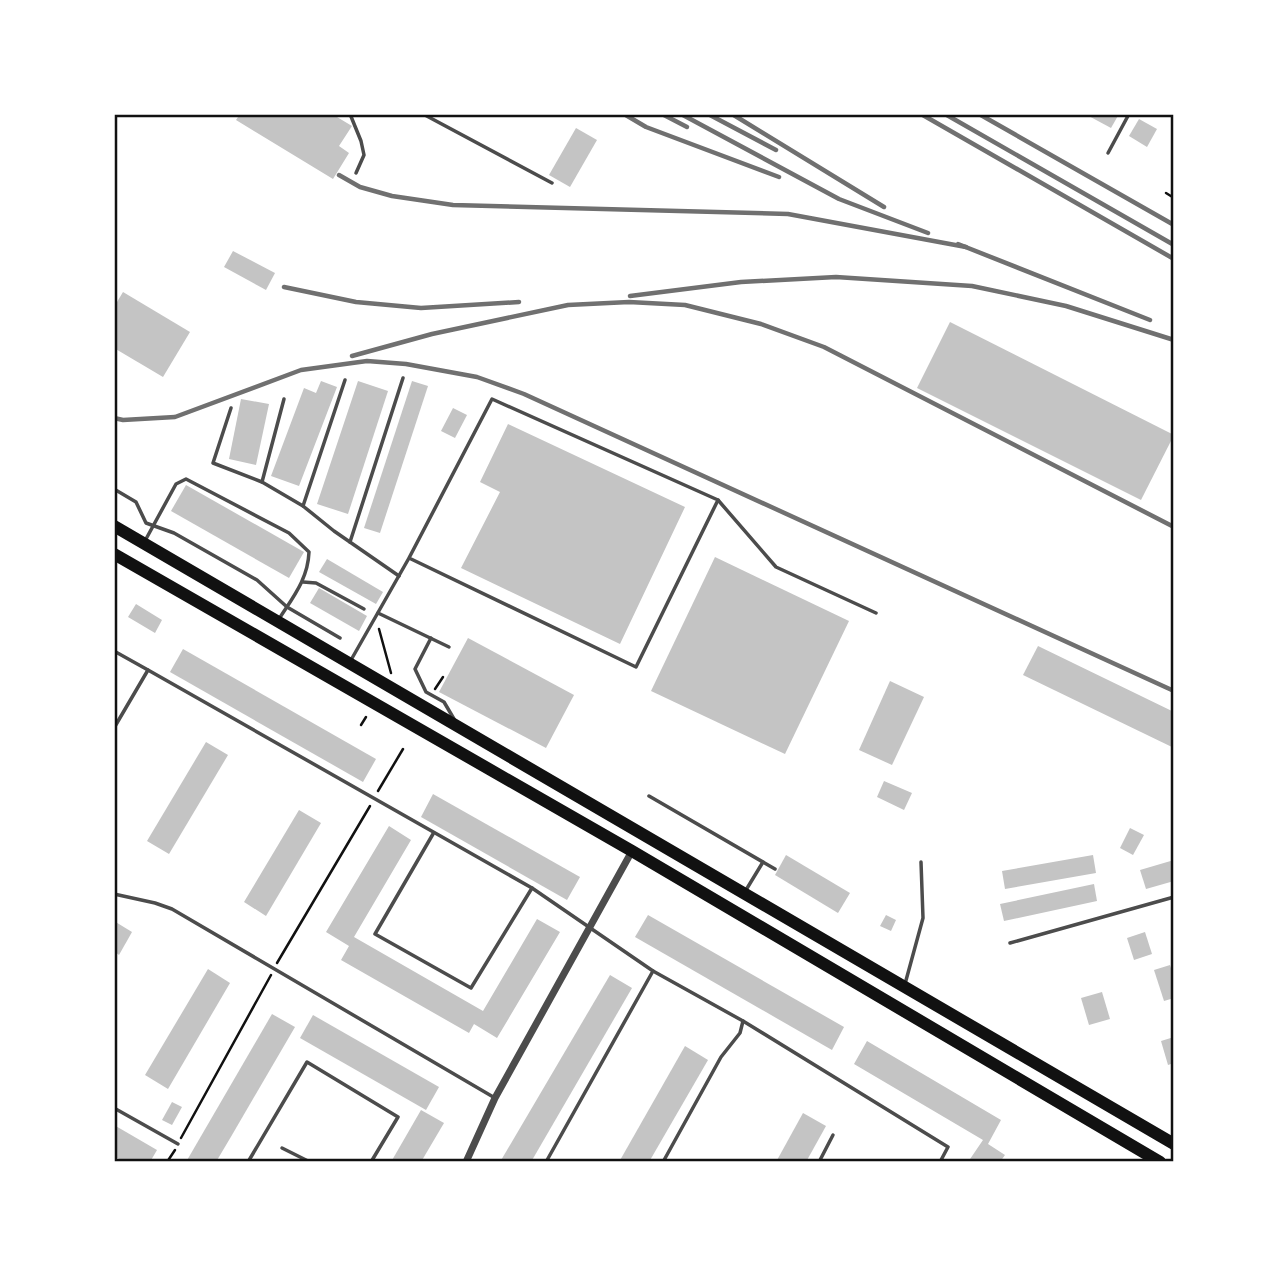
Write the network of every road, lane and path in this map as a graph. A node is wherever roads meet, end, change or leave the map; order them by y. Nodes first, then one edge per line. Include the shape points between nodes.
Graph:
1 (350, 114) edge
2 (423, 114) edge
3 (1129, 114) edge
4 (1108, 153) dead end
5 (356, 173) dead end
6 (552, 183) dead end
7 (1166, 192) dead end
8 (1174, 198) edge
9 (403, 378) dead end
10 (345, 380) dead end
11 (284, 399) dead end
12 (231, 408) dead end
13 (262, 482) junction
14 (114, 489) edge
15 (718, 500) junction
16 (303, 506) junction
17 (154, 525) junction
18 (114, 526) edge
19 (127, 533) junction
20 (349, 542) junction
21 (143, 543) junction
22 (114, 554) edge
23 (409, 558) junction
24 (399, 576) junction
25 (303, 582) junction
26 (287, 607) junction
27 (364, 609) dead end
28 (378, 613) junction
29 (876, 613) dead end
30 (278, 621) junction
31 (379, 628) dead end
32 (340, 638) dead end
33 (431, 638) junction
34 (449, 647) dead end
35 (114, 651) edge
36 (349, 664) junction
37 (148, 670) junction
38 (387, 679) dead end
39 (338, 683) junction
40 (366, 718) dead end
41 (361, 725) dead end
42 (459, 727) junction
43 (114, 729) edge
44 (403, 750) dead end
45 (649, 796) dead end
46 (373, 799) junction
47 (643, 833) junction
48 (433, 834) junction
49 (632, 851) junction
50 (763, 862) junction
51 (921, 862) dead end
52 (775, 869) dead end
53 (532, 888) junction
54 (745, 893) junction
55 (114, 894) edge
56 (1174, 897) edge
57 (589, 928) junction
58 (1010, 943) dead end
59 (846, 952) junction
60 (274, 968) junction
61 (653, 971) junction
62 (835, 971) junction
63 (909, 989) junction
64 (902, 1010) junction
65 (743, 1021) junction
66 (495, 1098) junction
67 (114, 1108) edge
68 (833, 1135) dead end
69 (178, 1144) junction
70 (1174, 1144) edge
71 (282, 1148) dead end
72 (167, 1162) edge
73 (248, 1162) edge
74 (310, 1162) edge
75 (371, 1162) edge
76 (466, 1162) edge
77 (546, 1162) edge
78 (663, 1162) edge
79 (819, 1162) edge
80 (940, 1162) edge
81 (1160, 1162) edge

1 - 5 lane via 364,155
2 - 6 lane
3 - 4 lane
7 - 8 path
9 - 20 lane
10 - 16 lane
11 - 13 lane
12 - 13 lane via 213,463
13 - 16 lane
14 - 17 lane via 136,502 146,523
15 - 23 lane via 492,399
15 - 23 lane via 636,667
15 - 29 lane via 776,567
16 - 20 lane
17 - 21 lane
17 - 25 lane via 176,484 186,480 289,533 309,552
17 - 26 lane via 257,580
18 - 19 main road
19 - 21 main road
19 - 22 main road
20 - 24 lane
21 - 30 main road
22 - 39 main road
23 - 24 lane
24 - 28 lane
25 - 26 lane
25 - 27 lane via 316,583
26 - 30 lane
26 - 32 lane
28 - 33 lane
28 - 36 lane
30 - 36 main road
31 - 38 path via 392,671
33 - 34 lane
33 - 42 lane via 415,669 426,692 444,702
35 - 37 lane
36 - 39 main road
36 - 42 main road
37 - 43 lane
37 - 46 lane
39 - 49 main road
40 - 41 path
42 - 47 main road
44 - 46 path
45 - 50 lane
46 - 48 lane
46 - 60 path
47 - 49 main road
47 - 54 main road
48 - 53 lane
48 - 53 lane via 375,933 471,988
49 - 57 street
49 - 62 main road
50 - 52 lane
50 - 54 lane
51 - 63 lane via 923,918
53 - 57 lane
54 - 59 main road
55 - 60 lane via 172,909
56 - 58 lane
57 - 61 lane
57 - 66 street
59 - 62 main road
59 - 63 main road
60 - 66 lane
60 - 69 path
61 - 65 lane
61 - 77 lane
62 - 64 main road
63 - 64 main road
63 - 70 main road
64 - 81 main road
65 - 78 lane
65 - 80 lane via 947,1147
66 - 76 street
67 - 69 lane
68 - 79 lane
69 - 72 path
71 - 74 lane
73 - 75 lane via 307,1062 398,1117

